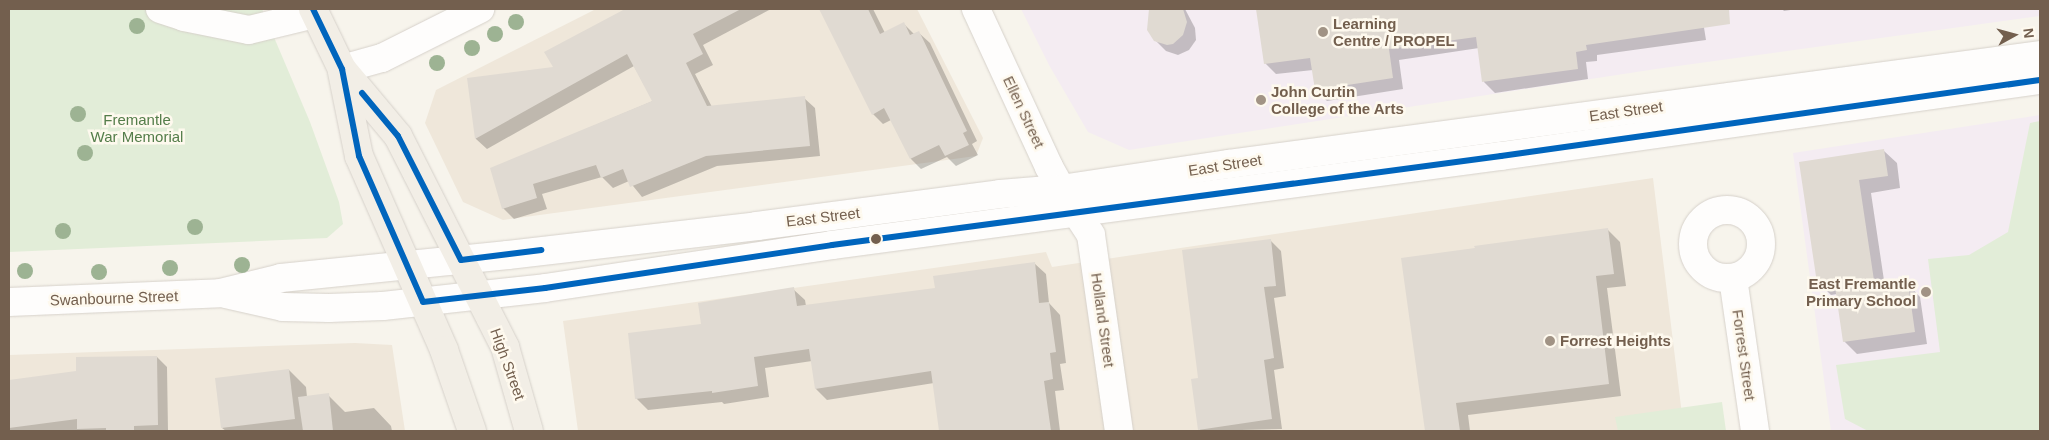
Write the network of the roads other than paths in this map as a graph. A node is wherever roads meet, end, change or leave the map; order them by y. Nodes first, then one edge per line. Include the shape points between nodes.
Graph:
1 (160, 9) edge
2 (480, 9) edge
3 (976, 9) edge
4 (314, 11) edge
5 (2040, 55) edge
6 (342, 69) junction
7 (2040, 80) edge
8 (1061, 189) junction
9 (1077, 213) junction
10 (461, 260) junction
11 (408, 266) junction
12 (1733, 278) dead end
13 (220, 293) junction
14 (479, 296) junction
15 (9, 302) edge
16 (423, 302) junction
17 (472, 431) edge
18 (529, 431) edge
19 (1119, 431) edge
20 (1755, 431) edge

1 - 4 street via 184,18 249,30
2 - 6 street via 382,58
3 - 8 street, Ellen Street
4 - 6 main road, High Street
5 - 8 street, East Street
6 - 10 main road, High Street via 398,136
6 - 11 main road, High Street via 359,156
7 - 9 street, East Street
8 - 9 street, Ellen Street
8 - 10 street, East Street
9 - 14 street, East Street
9 - 19 street, Holland Street via 1091,235
10 - 11 street, East Street
10 - 14 main road, High Street
11 - 13 street, Swanbourne Street via 281,278
11 - 16 main road, High Street
12 - 20 street, Forrest Street
13 - 15 street, Swanbourne Street
13 - 16 street, Swanbourne Street via 283,307 382,306
14 - 16 street, East Street
14 - 18 main road, High Street via 505,347
16 - 17 main road, High Street via 449,361

